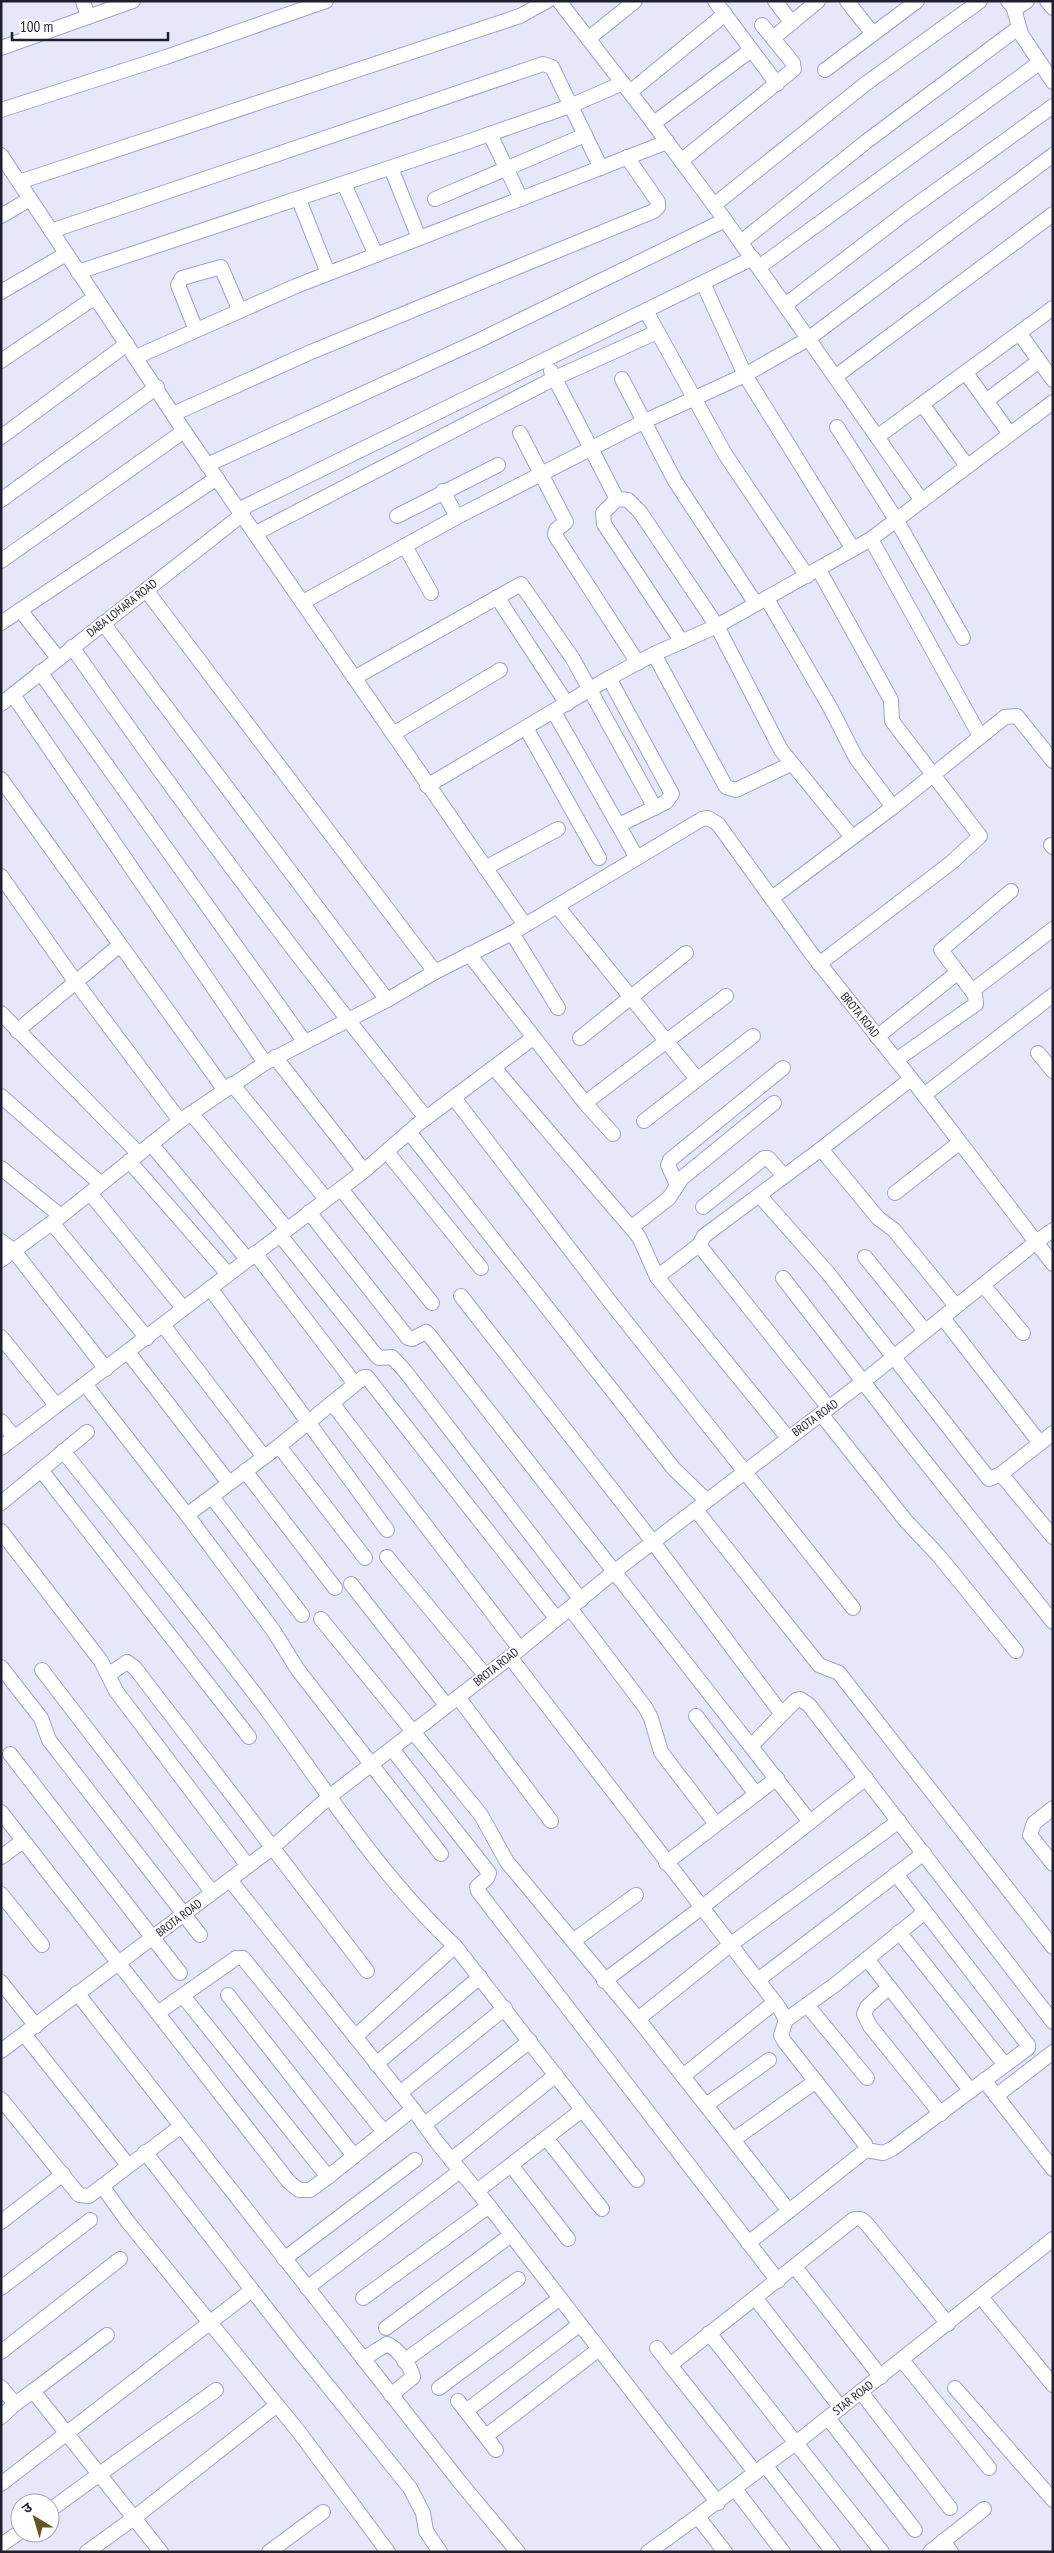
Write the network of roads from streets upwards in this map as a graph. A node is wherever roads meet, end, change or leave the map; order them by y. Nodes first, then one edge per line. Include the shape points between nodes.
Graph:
1 (83, 1) edge
2 (134, 1) edge
3 (326, 1) edge
4 (546, 1) edge
5 (559, 1) edge
6 (635, 1) edge
7 (715, 1) edge
8 (776, 1) edge
9 (818, 1) edge
10 (847, 1) edge
11 (917, 1) edge
12 (980, 1) edge
13 (1027, 1) edge
14 (1047, 1) edge
15 (1011, 5) edge
16 (1053, 8) edge
17 (725, 14) junction
18 (88, 17) junction
19 (792, 23) junction
20 (762, 25) dead end
21 (1018, 28) junction
22 (873, 34) junction
23 (773, 38) junction
24 (588, 39) junction
25 (1, 48) edge
26 (751, 50) junction
27 (1039, 63) junction
28 (826, 70) dead end
29 (1053, 82) edge
30 (776, 84) junction
31 (626, 88) junction
32 (570, 106) junction
33 (1053, 106) edge
34 (1, 110) edge
35 (654, 123) junction
36 (490, 134) junction
37 (585, 135) junction
38 (667, 142) junction
39 (1, 155) edge
40 (1053, 155) edge
41 (627, 157) junction
42 (681, 161) junction
43 (391, 168) junction
44 (505, 168) junction
45 (600, 168) junction
46 (19, 182) junction
47 (344, 184) junction
48 (520, 198) junction
49 (30, 199) junction
50 (434, 199) dead end
51 (299, 200) junction
52 (714, 205) junction
53 (1053, 214) edge
54 (1, 216) edge
55 (725, 220) junction
56 (51, 231) junction
57 (419, 238) junction
58 (741, 242) junction
59 (66, 254) junction
60 (376, 255) junction
61 (756, 263) junction
62 (78, 272) junction
63 (328, 274) junction
64 (703, 283) junction
65 (1, 292) edge
66 (94, 298) junction
67 (785, 305) junction
68 (1053, 308) edge
69 (240, 311) junction
70 (646, 311) junction
71 (196, 330) junction
72 (657, 332) junction
73 (1020, 334) junction
74 (808, 339) junction
75 (127, 344) junction
76 (136, 357) junction
77 (546, 361) junction
78 (1039, 361) junction
79 (1, 362) edge
80 (966, 372) junction
81 (745, 375) junction
82 (555, 378) junction
83 (835, 378) junction
84 (622, 379) dead end
85 (1053, 380) edge
86 (156, 387) junction
87 (694, 400) junction
88 (986, 400) junction
89 (1053, 402) edge
90 (922, 404) junction
91 (174, 414) junction
92 (642, 422) junction
93 (837, 427) dead end
94 (184, 431) junction
95 (520, 433) dead end
96 (1010, 434) junction
97 (1, 437) edge
98 (877, 437) junction
99 (592, 449) junction
100 (207, 465) junction
101 (498, 465) dead end
102 (967, 466) junction
103 (541, 475) junction
104 (217, 478) junction
105 (443, 492) junction
106 (617, 499) junction
107 (1, 500) edge
108 (922, 501) junction
109 (241, 512) junction
110 (398, 516) dead end
111 (456, 517) junction
112 (897, 521) junction
113 (256, 533) junction
114 (871, 539) junction
115 (405, 546) junction
116 (853, 549) junction
117 (1, 561) edge
118 (813, 573) junction
119 (146, 590) junction
120 (430, 593) dead end
121 (497, 597) junction
122 (761, 601) junction
123 (303, 602) junction
124 (20, 610) junction
125 (1, 623) edge
126 (103, 623) junction
127 (716, 626) junction
128 (963, 638) dead end
129 (682, 642) junction
130 (72, 647) junction
131 (654, 654) junction
132 (58, 658) junction
133 (638, 663) junction
134 (500, 670) dead end
135 (40, 672) junction
136 (354, 678) junction
137 (609, 678) junction
138 (590, 690) junction
139 (13, 695) junction
140 (1, 704) edge
141 (567, 704) junction
142 (554, 712) junction
143 (526, 728) junction
144 (393, 734) junction
145 (980, 736) junction
146 (1053, 761) edge
147 (791, 764) junction
148 (933, 774) junction
149 (1, 779) edge
150 (428, 786) junction
151 (893, 807) junction
152 (655, 808) junction
153 (619, 825) junction
154 (558, 829) dead end
155 (852, 837) junction
156 (599, 858) dead end
157 (637, 858) junction
158 (485, 868) junction
159 (1, 876) edge
160 (1011, 891) dead end
161 (772, 898) junction
162 (557, 906) junction
163 (525, 925) junction
164 (1053, 929) edge
165 (512, 933) junction
166 (120, 945) junction
167 (686, 953) dead end
168 (469, 954) junction
169 (819, 964) junction
170 (435, 972) junction
171 (957, 973) junction
172 (75, 981) junction
173 (972, 991) junction
174 (1053, 994) edge
175 (632, 995) junction
176 (726, 996) dead end
177 (387, 1000) junction
178 (558, 1008) dead end
179 (1, 1013) edge
180 (348, 1020) junction
181 (17, 1031) junction
182 (754, 1036) dead end
183 (877, 1037) junction
184 (533, 1038) junction
185 (580, 1038) dead end
186 (668, 1040) junction
187 (304, 1042) junction
188 (1038, 1053) dead end
189 (270, 1060) junction
190 (896, 1060) junction
191 (783, 1068) dead end
192 (495, 1069) junction
193 (1053, 1071) edge
194 (697, 1078) junction
195 (911, 1079) junction
196 (228, 1087) junction
197 (924, 1095) junction
198 (1, 1096) edge
199 (454, 1098) junction
200 (774, 1102) dead end
201 (585, 1103) junction
202 (186, 1117) junction
203 (426, 1118) junction
204 (644, 1121) dead end
205 (409, 1132) junction
206 (613, 1134) dead end
207 (959, 1143) junction
208 (151, 1144) junction
209 (822, 1149) junction
210 (387, 1152) junction
211 (134, 1158) junction
212 (1, 1168) edge
213 (364, 1171) junction
214 (784, 1176) junction
215 (101, 1184) junction
216 (677, 1185) junction
217 (341, 1189) junction
218 (90, 1193) junction
219 (895, 1193) dead end
220 (759, 1194) junction
221 (326, 1199) junction
222 (703, 1208) dead end
223 (309, 1212) junction
224 (56, 1220) junction
225 (632, 1227) junction
226 (1053, 1230) edge
227 (284, 1232) junction
228 (1, 1241) edge
229 (1036, 1242) junction
230 (699, 1245) junction
231 (14, 1251) junction
232 (251, 1256) junction
233 (865, 1257) dead end
234 (1, 1260) edge
235 (1053, 1264) edge
236 (481, 1268) dead end
237 (228, 1274) junction
238 (657, 1277) junction
239 (783, 1278) dead end
240 (983, 1285) junction
241 (210, 1288) junction
242 (462, 1296) dead end
243 (432, 1303) dead end
244 (956, 1306) junction
245 (183, 1308) junction
246 (943, 1318) junction
247 (163, 1325) junction
248 (925, 1331) junction
249 (1023, 1333) dead end
250 (1, 1337) edge
251 (147, 1338) junction
252 (128, 1352) junction
253 (894, 1356) junction
254 (106, 1369) junction
255 (864, 1381) junction
256 (85, 1384) junction
257 (354, 1384) junction
258 (332, 1403) junction
259 (56, 1405) junction
260 (825, 1411) junction
261 (1, 1421) edge
262 (308, 1423) junction
263 (87, 1432) dead end
264 (1053, 1433) edge
265 (14, 1437) junction
266 (788, 1438) junction
267 (1040, 1443) junction
268 (279, 1446) junction
269 (1, 1448) edge
270 (63, 1451) junction
271 (264, 1457) junction
272 (41, 1470) junction
273 (746, 1470) junction
274 (245, 1471) junction
275 (1001, 1474) junction
276 (229, 1483) junction
277 (212, 1497) junction
278 (1, 1502) edge
279 (701, 1505) junction
280 (187, 1515) junction
281 (387, 1530) dead end
282 (1, 1531) edge
283 (1053, 1537) edge
284 (654, 1542) junction
285 (387, 1557) dead end
286 (365, 1558) dead end
287 (615, 1571) junction
288 (351, 1584) dead end
289 (335, 1588) dead end
290 (575, 1604) junction
291 (853, 1608) dead end
292 (302, 1615) dead end
293 (556, 1618) junction
294 (321, 1619) dead end
295 (1053, 1622) edge
296 (1016, 1651) dead end
297 (515, 1653) junction
298 (42, 1670) dead end
299 (4, 1675) edge
300 (108, 1675) junction
301 (485, 1676) junction
302 (458, 1697) junction
303 (446, 1705) junction
304 (781, 1713) junction
305 (696, 1716) dead end
306 (414, 1732) junction
307 (249, 1737) dead end
308 (751, 1746) junction
309 (392, 1749) junction
310 (10, 1754) dead end
311 (371, 1764) junction
312 (777, 1778) junction
313 (866, 1778) junction
314 (756, 1794) junction
315 (329, 1797) junction
316 (1053, 1808) edge
317 (1, 1812) edge
318 (551, 1821) dead end
319 (899, 1821) junction
320 (810, 1822) junction
321 (716, 1824) junction
322 (23, 1841) junction
323 (272, 1848) junction
324 (924, 1853) junction
325 (441, 1854) dead end
326 (1, 1857) edge
327 (666, 1863) junction
328 (1053, 1864) edge
329 (248, 1866) junction
330 (896, 1874) junction
331 (230, 1880) junction
332 (212, 1892) junction
333 (1, 1894) edge
334 (636, 1895) dead end
335 (701, 1908) junction
336 (925, 1912) junction
337 (184, 1915) junction
338 (899, 1932) junction
339 (200, 1934) dead end
340 (152, 1938) junction
341 (573, 1941) junction
342 (42, 1945) dead end
343 (730, 1945) junction
344 (455, 1946) junction
345 (1053, 1947) edge
346 (867, 1959) junction
347 (119, 1963) junction
348 (367, 1971) dead end
349 (180, 1973) dead end
350 (480, 1977) junction
351 (758, 1980) junction
352 (604, 1981) junction
353 (1, 1982) edge
354 (889, 1987) junction
355 (77, 1993) junction
356 (228, 1995) dead end
357 (183, 1996) junction
358 (775, 2002) junction
359 (807, 2005) junction
360 (505, 2008) junction
361 (159, 2012) junction
362 (638, 2019) junction
363 (786, 2020) junction
364 (1053, 2022) edge
365 (30, 2030) junction
366 (355, 2037) junction
367 (530, 2041) junction
368 (1, 2051) edge
369 (1053, 2052) edge
370 (768, 2060) dead end
371 (376, 2064) junction
372 (1005, 2066) junction
373 (556, 2075) junction
374 (683, 2076) junction
375 (867, 2078) dead end
376 (984, 2080) junction
377 (816, 2081) junction
378 (970, 2090) junction
379 (400, 2093) junction
380 (996, 2096) junction
381 (1, 2099) edge
382 (706, 2106) junction
383 (413, 2109) junction
384 (582, 2110) junction
385 (941, 2114) junction
386 (425, 2124) junction
387 (180, 2127) junction
388 (384, 2132) junction
389 (546, 2138) junction
390 (733, 2140) junction
391 (866, 2150) junction
392 (145, 2152) junction
393 (354, 2156) junction
394 (415, 2160) dead end
395 (456, 2165) junction
396 (511, 2165) junction
397 (128, 2166) junction
398 (1053, 2169) edge
399 (63, 2174) junction
400 (328, 2177) junction
401 (637, 2180) dead end
402 (102, 2186) junction
403 (477, 2191) junction
404 (489, 2206) junction
405 (602, 2209) dead end
406 (789, 2211) junction
407 (90, 2220) dead end
408 (1, 2222) edge
409 (511, 2235) junction
410 (568, 2239) dead end
411 (1053, 2239) edge
412 (748, 2243) junction
413 (120, 2258) dead end
414 (284, 2259) junction
415 (795, 2267) junction
416 (518, 2279) dead end
417 (778, 2281) junction
418 (1, 2288) edge
419 (307, 2288) junction
420 (252, 2290) junction
421 (981, 2297) junction
422 (363, 2298) dead end
423 (559, 2299) junction
424 (756, 2299) junction
425 (210, 2322) junction
426 (948, 2324) junction
427 (579, 2325) junction
428 (386, 2328) dead end
429 (709, 2333) junction
430 (107, 2335) dead end
431 (657, 2348) dead end
432 (599, 2349) junction
433 (1, 2352) edge
434 (363, 2359) junction
435 (902, 2360) junction
436 (404, 2361) junction
437 (670, 2365) junction
438 (881, 2376) junction
439 (1053, 2385) edge
440 (1, 2387) edge
441 (439, 2388) dead end
442 (955, 2388) dead end
443 (33, 2390) junction
444 (216, 2390) dead end
445 (861, 2392) junction
446 (391, 2394) junction
447 (15, 2404) junction
448 (277, 2405) junction
449 (841, 2408) junction
450 (1, 2417) edge
451 (828, 2418) junction
452 (67, 2433) junction
453 (486, 2436) junction
454 (796, 2443) junction
455 (496, 2450) dead end
456 (760, 2468) junction
457 (989, 2468) dead end
458 (99, 2474) junction
459 (1, 2484) edge
460 (735, 2489) junction
461 (1050, 2493) edge
462 (60, 2503) edge
463 (718, 2503) junction
464 (950, 2508) dead end
465 (984, 2509) dead end
466 (323, 2512) dead end
467 (698, 2517) junction
468 (134, 2518) junction
469 (915, 2530) dead end
470 (947, 2547) edge
471 (651, 2551) edge
472 (87, 2552) edge
473 (161, 2552) edge
474 (269, 2552) edge
475 (388, 2552) edge
476 (440, 2552) edge
477 (518, 2552) edge
478 (725, 2552) edge
479 (783, 2552) edge
480 (833, 2552) edge
481 (882, 2552) edge
482 (930, 2552) edge

1 - 18 street
2 - 18 street
3 - 34 street
4 - 46 street via 520,16
5 - 24 street
6 - 24 street
7 - 17 street
8 - 19 street
9 - 19 street
10 - 22 street
11 - 22 street
12 - 52 street via 864,85
13 - 15 street
14 - 16 street
15 - 21 street
17 - 26 street
17 - 31 street
18 - 25 street
19 - 23 street
20 - 23 street
21 - 27 street
21 - 58 street via 867,141
22 - 28 street
23 - 30 street via 794,65 794,69
24 - 31 street
26 - 30 street
26 - 35 street
27 - 29 street
27 - 61 street, DABA LOHARA ROAD
30 - 42 street
31 - 32 street
31 - 35 street
32 - 36 street
32 - 37 street
32 - 56 street via 552,68 543,64
33 - 67 street
35 - 38 street
36 - 43 street
36 - 44 street
37 - 44 street
37 - 45 street
38 - 41 street
38 - 42 street
39 - 46 street
40 - 74 street
41 - 45 street
41 - 91 street via 658,202 654,211 311,352
42 - 52 street
43 - 47 street
43 - 57 street
44 - 48 street
44 - 50 street
45 - 48 street
46 - 49 street
47 - 51 street
47 - 60 street
48 - 57 street
49 - 54 street
49 - 56 street
51 - 62 street
51 - 63 street
52 - 55 street
53 - 83 street
55 - 58 street
55 - 100 street via 482,339
56 - 59 street
57 - 60 street
58 - 61 street
59 - 62 street
59 - 65 street
60 - 63 street
61 - 64 street, DABA LOHARA ROAD
61 - 67 street
62 - 66 street
63 - 69 street
64 - 70 street, DABA LOHARA ROAD
64 - 81 street
66 - 75 street
66 - 79 street
67 - 74 street
68 - 73 street
69 - 71 street
69 - 71 street via 221,267 182,278 178,285
70 - 72 street
70 - 77 street, DABA LOHARA ROAD
71 - 76 street
72 - 82 street
72 - 87 street
73 - 78 street
73 - 80 street
74 - 81 street
74 - 83 street
75 - 76 street
75 - 97 street
76 - 86 street
77 - 82 street
77 - 109 street, DABA LOHARA ROAD
78 - 85 street
78 - 88 street
80 - 88 street
80 - 90 street
81 - 87 street
81 - 116 street
82 - 99 street
82 - 113 street
83 - 98 street
84 - 92 street
86 - 91 street
86 - 107 street
87 - 92 street
87 - 118 street via 725,454
88 - 96 street
89 - 96 street
90 - 98 street
90 - 102 street
91 - 94 street
92 - 99 street
92 - 122 street via 675,481
93 - 112 street
94 - 100 street
94 - 117 street
95 - 103 street
96 - 102 street
98 - 108 street
99 - 103 street
99 - 106 street
100 - 104 street
101 - 105 street
102 - 108 street
103 - 111 street
103 - 133 street via 566,522 555,535
104 - 109 street
104 - 124 street
105 - 110 street
105 - 111 street
106 - 127 street via 628,500 640,512
106 - 129 street via 603,513 604,524
108 - 112 street
109 - 113 street
109 - 119 street, DABA LOHARA ROAD
111 - 115 street
112 - 114 street
112 - 128 street
113 - 123 street
114 - 116 street
114 - 145 street
115 - 120 street
115 - 123 street
116 - 118 street
118 - 122 street
118 - 148 street via 891,700 892,721
119 - 126 street, DABA LOHARA ROAD
119 - 170 street
121 - 136 street
121 - 138 street via 517,584 522,585
121 - 141 street
122 - 127 street
122 - 151 street via 831,709 856,758
123 - 136 street
124 - 125 street
124 - 132 street
126 - 130 street, DABA LOHARA ROAD
126 - 177 street
127 - 129 street
127 - 147 street
129 - 131 street
130 - 132 street, DABA LOHARA ROAD
130 - 180 street via 141,746
131 - 133 street
131 - 147 street via 726,787 736,790
132 - 135 street, DABA LOHARA ROAD
133 - 137 street
134 - 144 street
135 - 139 street, DABA LOHARA ROAD
135 - 187 street
136 - 144 street
137 - 138 street
137 - 152 street via 672,794
138 - 141 street
138 - 152 street
139 - 140 street, DABA LOHARA ROAD
139 - 189 street
141 - 142 street
142 - 143 street
142 - 153 street
143 - 150 street
143 - 156 street
144 - 150 street
145 - 146 street via 1005,717 1017,716
145 - 148 street
147 - 155 street
148 - 151 street
148 - 169 street via 979,833 979,839
149 - 166 street
150 - 158 street
151 - 155 street
152 - 153 street
153 - 157 street
154 - 158 street
155 - 161 street
157 - 161 street, BROTA ROAD via 708,818 718,824
157 - 162 street, BROTA ROAD
158 - 163 street
159 - 172 street
160 - 171 street via 943,946 942,955
161 - 169 street, BROTA ROAD
162 - 163 street, BROTA ROAD
162 - 175 street
163 - 165 street, BROTA ROAD
164 - 173 street
165 - 168 street, BROTA ROAD
165 - 178 street
166 - 172 street
166 - 196 street
167 - 175 street
168 - 170 street, BROTA ROAD
168 - 184 street
169 - 183 street, BROTA ROAD
170 - 177 street, BROTA ROAD
171 - 173 street
171 - 183 street
172 - 181 street
172 - 202 street
173 - 190 street via 976,1000 973,1008
174 - 197 street
175 - 185 street
175 - 186 street
176 - 186 street
177 - 180 street, BROTA ROAD
179 - 181 street
180 - 187 street, BROTA ROAD
180 - 203 street
181 - 211 street
182 - 194 street
183 - 190 street, BROTA ROAD
184 - 192 street
184 - 201 street
186 - 194 street
186 - 201 street
187 - 189 street, BROTA ROAD
188 - 193 street
189 - 196 street, BROTA ROAD
189 - 213 street
190 - 195 street, BROTA ROAD
191 - 216 street via 670,1160 668,1165
192 - 199 street
192 - 225 street
194 - 204 street
195 - 197 street, BROTA ROAD
195 - 209 street
196 - 202 street, BROTA ROAD
196 - 221 street
197 - 207 street, BROTA ROAD
198 - 215 street
199 - 203 street
199 - 273 street via 611,1303
200 - 216 street
201 - 206 street
202 - 208 street, BROTA ROAD
202 - 227 street
203 - 205 street
205 - 210 street
205 - 279 street
207 - 219 street
207 - 229 street, BROTA ROAD
208 - 211 street, BROTA ROAD
208 - 232 street
209 - 214 street
209 - 244 street
210 - 213 street
210 - 236 street
211 - 215 street, BROTA ROAD
211 - 237 street
212 - 224 street
213 - 217 street
214 - 220 street
214 - 222 street via 768,1158 764,1158
215 - 218 street, BROTA ROAD
216 - 225 street via 669,1198
217 - 221 street
217 - 243 street
218 - 224 street, BROTA ROAD
218 - 245 street
220 - 230 street via 704,1236
220 - 253 street
221 - 223 street
223 - 227 street
223 - 287 street via 408,1338 426,1332 430,1336
224 - 231 street, BROTA ROAD
224 - 251 street
225 - 238 street
226 - 229 street
227 - 232 street
227 - 290 street via 374,1354 379,1358 392,1357 405,1371
228 - 231 street
229 - 235 street
229 - 240 street, BROTA ROAD
230 - 238 street
230 - 260 street
231 - 234 street, BROTA ROAD
231 - 254 street
232 - 237 street
232 - 257 street
233 - 248 street
237 - 241 street
238 - 266 street
239 - 255 street
240 - 244 street, BROTA ROAD
240 - 249 street
241 - 245 street
241 - 262 street
242 - 284 street
244 - 246 street, BROTA ROAD
245 - 247 street
246 - 248 street, BROTA ROAD
246 - 267 street
247 - 251 street
247 - 271 street
248 - 253 street, BROTA ROAD
250 - 259 street
251 - 252 street
252 - 254 street
252 - 276 street
253 - 255 street, BROTA ROAD
253 - 275 street via 984,1474 989,1479
254 - 256 street
255 - 260 street, BROTA ROAD
255 - 295 street
256 - 259 street
256 - 280 street
257 - 258 street
257 - 293 street via 368,1378
258 - 262 street
258 - 297 street
259 - 265 street
260 - 266 street, BROTA ROAD
260 - 296 street via 906,1521 939,1556
261 - 265 street
262 - 268 street
262 - 281 street
263 - 270 street
264 - 267 street
265 - 269 street
266 - 273 street, BROTA ROAD
267 - 275 street
268 - 271 street
268 - 286 street
270 - 272 street
270 - 315 street via 249,1687
271 - 274 street
272 - 278 street
272 - 307 street
273 - 279 street, BROTA ROAD
273 - 291 street
274 - 276 street
274 - 289 street
275 - 283 street
276 - 277 street
277 - 280 street
277 - 292 street
279 - 284 street, BROTA ROAD
279 - 345 street via 819,1665 839,1673
280 - 311 street via 273,1630 298,1670
282 - 300 street via 101,1661
284 - 287 street, BROTA ROAD
284 - 304 street
285 - 301 street
287 - 290 street, BROTA ROAD
287 - 308 street
288 - 303 street
290 - 293 street, BROTA ROAD
290 - 321 street via 645,1707 661,1752
293 - 297 street, BROTA ROAD
294 - 306 street
297 - 301 street, BROTA ROAD
297 - 327 street
298 - 332 street
299 - 337 street via 42,1718 49,1740
300 - 323 street via 127,1662 135,1668
300 - 329 street via 116,1691
301 - 302 street, BROTA ROAD
302 - 303 street, BROTA ROAD
302 - 318 street
303 - 306 street, BROTA ROAD
304 - 308 street
304 - 313 street via 796,1700 805,1701
305 - 314 street
306 - 309 street, BROTA ROAD
306 - 341 street via 481,1815 507,1862
308 - 312 street
309 - 311 street, BROTA ROAD
309 - 412 street via 489,1873 477,1887 478,1891
310 - 340 street
311 - 315 street, BROTA ROAD
311 - 325 street
312 - 314 street
312 - 320 street
313 - 319 street
313 - 320 street
314 - 321 street
315 - 323 street, BROTA ROAD
315 - 344 street via 422,1914
316 - 328 street via 1034,1823 1030,1835
317 - 322 street
319 - 324 street
319 - 343 street
320 - 335 street
321 - 327 street
322 - 326 street
322 - 347 street
323 - 329 street, BROTA ROAD
323 - 348 street
324 - 330 street
324 - 364 street
327 - 335 street
329 - 331 street, BROTA ROAD
330 - 336 street
330 - 351 street
331 - 332 street, BROTA ROAD
331 - 366 street
332 - 337 street, BROTA ROAD
333 - 342 street
334 - 341 street
335 - 343 street
335 - 352 street
336 - 338 street
336 - 372 street via 1028,2045
337 - 339 street
337 - 340 street, BROTA ROAD
338 - 346 street
338 - 372 street
340 - 347 street, BROTA ROAD
340 - 349 street
341 - 352 street
343 - 351 street
343 - 362 street
344 - 350 street
344 - 366 street
346 - 354 street
346 - 359 street
347 - 355 street, BROTA ROAD
347 - 361 street
350 - 360 street
350 - 371 street
351 - 358 street
352 - 362 street
353 - 365 street
354 - 378 street
354 - 385 street via 867,2007 864,2014 870,2026
355 - 365 street, BROTA ROAD
355 - 387 street
356 - 393 street
357 - 361 street
357 - 388 street via 236,1958 248,1960
357 - 400 street
358 - 363 street
358 - 374 street
359 - 363 street
359 - 375 street
360 - 367 street
360 - 379 street
361 - 400 street via 289,2182 299,2190 310,2190
362 - 374 street
363 - 377 street via 781,2035
365 - 368 street, BROTA ROAD
365 - 397 street
366 - 371 street
367 - 373 street
367 - 386 street
369 - 380 street
370 - 382 street
371 - 379 street
372 - 376 street
373 - 384 street
373 - 395 street
374 - 382 street
376 - 378 street
376 - 380 street
377 - 390 street
377 - 391 street via 865,2144
378 - 385 street
379 - 383 street
380 - 398 street
381 - 399 street
382 - 390 street
383 - 386 street
383 - 388 street
384 - 389 street
384 - 401 street
385 - 391 street via 883,2153
386 - 395 street
387 - 392 street
387 - 414 street
388 - 393 street
389 - 396 street
389 - 405 street
390 - 406 street
391 - 406 street
392 - 397 street
392 - 420 street
393 - 400 street
394 - 414 street
395 - 403 street
395 - 419 street
396 - 403 street
396 - 410 street
397 - 402 street
399 - 402 street via 84,2197
399 - 408 street
402 - 425 street
403 - 404 street
404 - 409 street
404 - 422 street
406 - 412 street
407 - 418 street
409 - 423 street
409 - 428 street
411 - 421 street, STAR ROAD
412 - 417 street
413 - 433 street
414 - 419 street
415 - 417 street
415 - 426 street via 854,2219 861,2219
415 - 438 street
416 - 436 street
417 - 424 street
419 - 434 street
420 - 425 street
420 - 476 street via 410,2488 421,2507 426,2531
421 - 426 street, STAR ROAD
421 - 439 street
423 - 427 street
423 - 441 street
424 - 429 street
424 - 449 street
425 - 448 street
425 - 452 street
426 - 435 street, STAR ROAD
427 - 432 street
427 - 453 street via 462,2406
429 - 437 street
429 - 454 street
430 - 443 street
431 - 437 street
432 - 453 street
432 - 463 street
434 - 436 street via 387,2344
434 - 446 street
435 - 438 street, STAR ROAD
435 - 457 street
436 - 446 street via 413,2377
437 - 456 street
438 - 445 street, STAR ROAD
440 - 447 street
442 - 461 street
443 - 447 street
443 - 452 street
444 - 458 street
445 - 449 street, STAR ROAD
445 - 464 street
446 - 477 street
447 - 450 street
448 - 468 street
448 - 475 street
449 - 451 street, STAR ROAD
451 - 454 street, STAR ROAD
451 - 469 street
452 - 458 street
452 - 459 street
453 - 455 street
454 - 456 street, STAR ROAD
454 - 481 street
456 - 460 street, STAR ROAD
456 - 480 street
458 - 462 street
458 - 468 street
460 - 463 street, STAR ROAD
460 - 479 street
463 - 467 street, STAR ROAD
465 - 470 street
466 - 474 street
467 - 471 street, STAR ROAD
467 - 478 street
468 - 472 street
468 - 473 street
470 - 482 street

